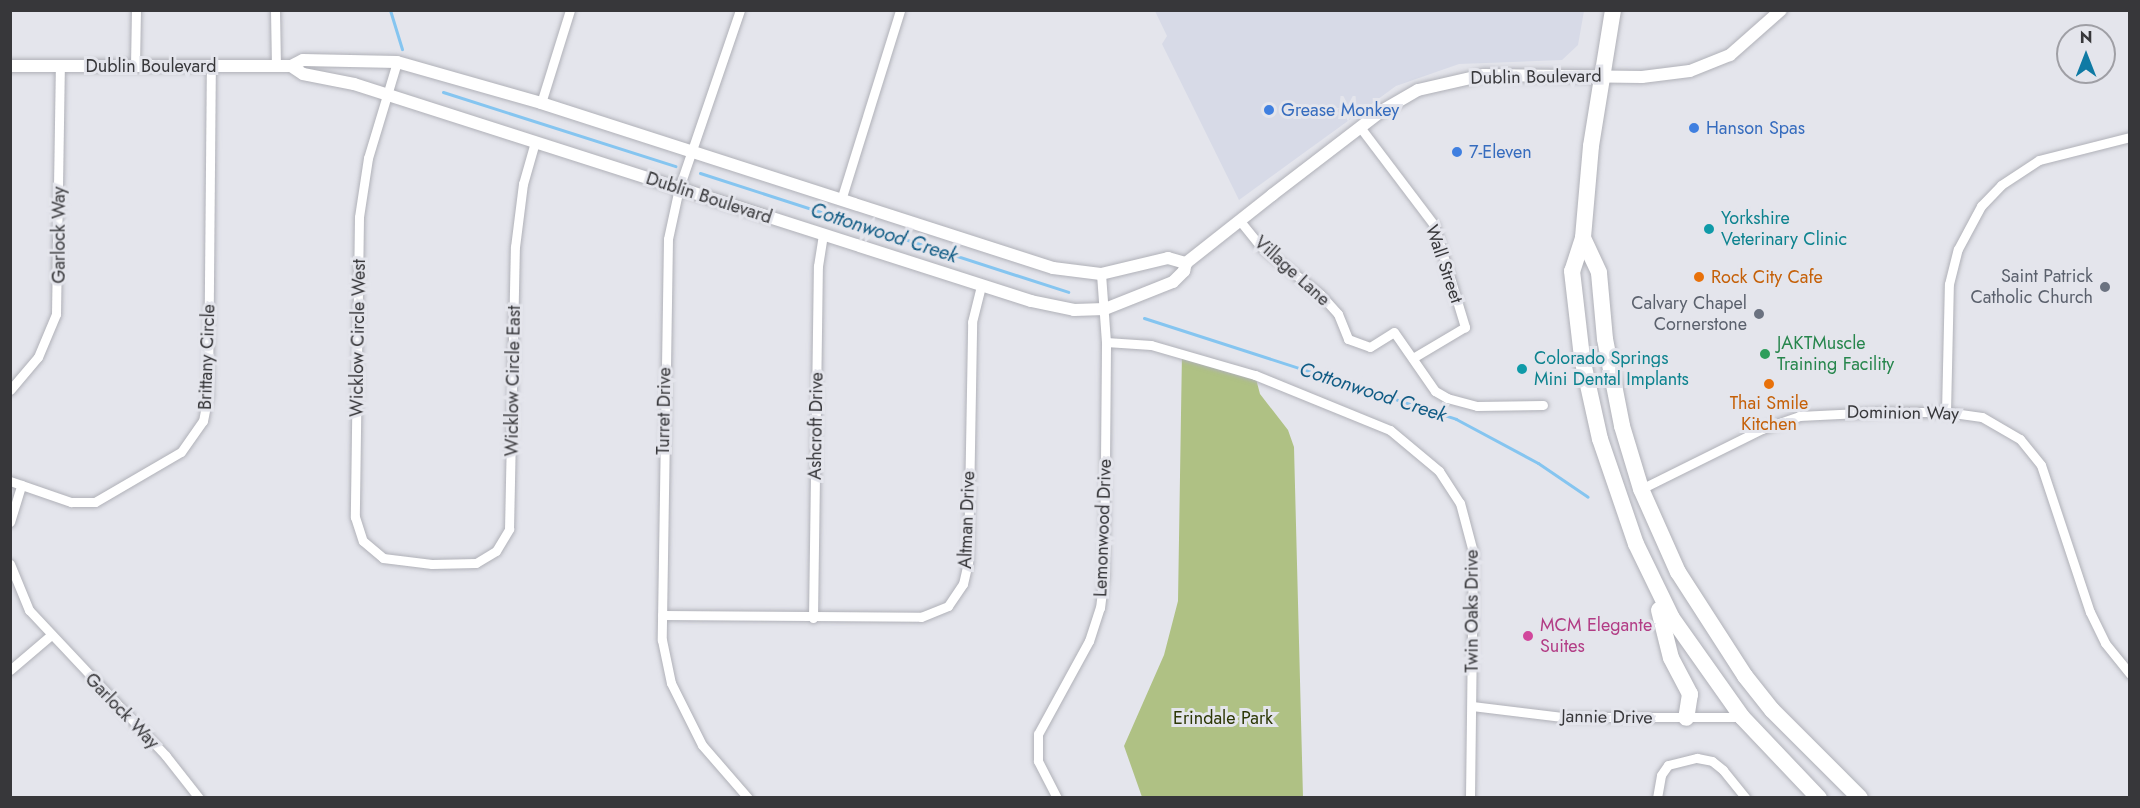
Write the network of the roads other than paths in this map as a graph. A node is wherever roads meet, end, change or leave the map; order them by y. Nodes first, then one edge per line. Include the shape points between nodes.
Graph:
1 (135, 10) edge
2 (275, 10) edge
3 (570, 10) edge
4 (740, 10) edge
5 (900, 10) edge
6 (1613, 10) edge
7 (1781, 10) edge
8 (397, 62) junction
9 (10, 66) edge
10 (60, 66) junction
11 (135, 66) junction
12 (211, 66) junction
13 (276, 66) junction
14 (291, 66) junction
15 (1602, 76) junction
16 (387, 95) junction
17 (541, 103) junction
18 (1360, 127) junction
19 (2130, 138) edge
20 (536, 142) junction
21 (693, 152) junction
22 (680, 188) junction
23 (842, 200) junction
24 (1240, 221) junction
25 (823, 235) junction
26 (1583, 238) junction
27 (1186, 263) junction
28 (1101, 274) junction
29 (981, 286) junction
30 (1105, 309) junction
31 (1106, 342) junction
32 (1413, 358) junction
33 (10, 390) edge
34 (1543, 405) dead end
35 (1946, 412) junction
36 (10, 481) edge
37 (21, 485) junction
38 (1641, 489) junction
39 (10, 522) edge
40 (1636, 544) junction
41 (10, 564) edge
42 (432, 564) joint
43 (662, 615) junction
44 (813, 618) junction
45 (50, 636) junction
46 (10, 670) edge
47 (2130, 674) edge
48 (1472, 706) junction
49 (1772, 710) junction
50 (1742, 717) junction
51 (1686, 718) junction
52 (199, 798) edge
53 (748, 798) edge
54 (1057, 798) edge
55 (1470, 798) edge
56 (1657, 798) edge
57 (1746, 798) edge
58 (1819, 798) edge
59 (1860, 798) edge

1 - 11 street
2 - 13 street
3 - 17 street
4 - 21 street, Turret Drive
5 - 23 street
6 - 15 highway
7 - 15 main road, Dublin Boulevard via 1751,40 1712,63 1665,76
8 - 14 main road, Dublin Boulevard via 303,60
8 - 16 street, Wicklow Circle West
8 - 17 main road, Dublin Boulevard
9 - 10 main road, Dublin Boulevard
10 - 11 main road, Dublin Boulevard
10 - 33 street, Garlock Way via 56,314 45,345
11 - 12 main road, Dublin Boulevard
12 - 13 main road, Dublin Boulevard
12 - 37 street, Brittany Circle via 208,396 203,421 181,452 95,502 71,502
13 - 14 main road, Dublin Boulevard
14 - 16 main road, Dublin Boulevard via 303,74
15 - 18 main road, Dublin Boulevard via 1484,75 1445,81 1394,103
15 - 26 highway
16 - 20 main road, Dublin Boulevard
16 - 42 street, Wicklow Circle West via 368,158 359,217 355,517 363,541 383,558
17 - 21 main road, Dublin Boulevard
18 - 24 main road, Dublin Boulevard
18 - 32 street, Wall Street via 1434,225 1465,327
19 - 35 street via 2039,160 2007,180 1981,206 1958,249 1949,284
20 - 22 main road, Dublin Boulevard
20 - 42 street, Wicklow Circle East via 523,184 515,247 509,529 496,551 476,563
21 - 22 street, Turret Drive
21 - 23 main road, Dublin Boulevard
22 - 25 main road, Dublin Boulevard
22 - 43 street, Turret Drive via 666,258
23 - 28 main road, Dublin Boulevard via 1053,268
24 - 27 main road, Dublin Boulevard
24 - 32 street, Village Lane via 1260,246 1332,307 1348,339 1370,347 1394,332
25 - 29 main road, Dublin Boulevard
25 - 44 street, Ashcroft Drive via 818,266
26 - 38 highway via 1599,273 1612,380
26 - 40 highway via 1572,271 1582,358 1600,440
27 - 28 main road, Dublin Boulevard via 1168,258
27 - 30 main road, Dublin Boulevard via 1173,282
28 - 30 street, Lemonwood Drive
29 - 30 main road, Dublin Boulevard via 1053,307
29 - 44 street, Altman Drive via 972,322 968,562 963,584 948,606 921,618
30 - 31 street, Lemonwood Drive
31 - 48 street, Twin Oaks Drive via 1151,345 1255,375 1390,430 1425,456 1451,488 1471,537
31 - 54 street, Lemonwood Drive via 1104,576 1100,608 1089,641 1043,720 1037,741 1038,762
32 - 34 street, Village Lane via 1435,391 1447,398 1477,406
35 - 38 street, Dominion Way via 1839,411 1799,417 1762,429
35 - 47 street, Dominion Way via 1995,423 2020,439 2041,465 2090,612 2105,644
36 - 37 street, Brittany Circle
37 - 39 street
38 - 49 highway via 1698,608
40 - 50 highway via 1672,618
40 - 51 highway via 1667,633 1671,658 1687,684 1691,704
41 - 45 street, Garlock Way via 21,597
43 - 44 street, Altman Drive
43 - 53 street, Turret Drive via 663,653 671,683 709,757
45 - 46 street
45 - 52 street, Garlock Way via 166,756
48 - 51 street, Jannie Drive via 1562,717
48 - 55 street, Twin Oaks Drive
49 - 50 highway
49 - 59 highway
50 - 51 street, Jannie Drive
50 - 58 highway
56 - 57 street via 1661,775 1668,765 1697,758 1724,770

